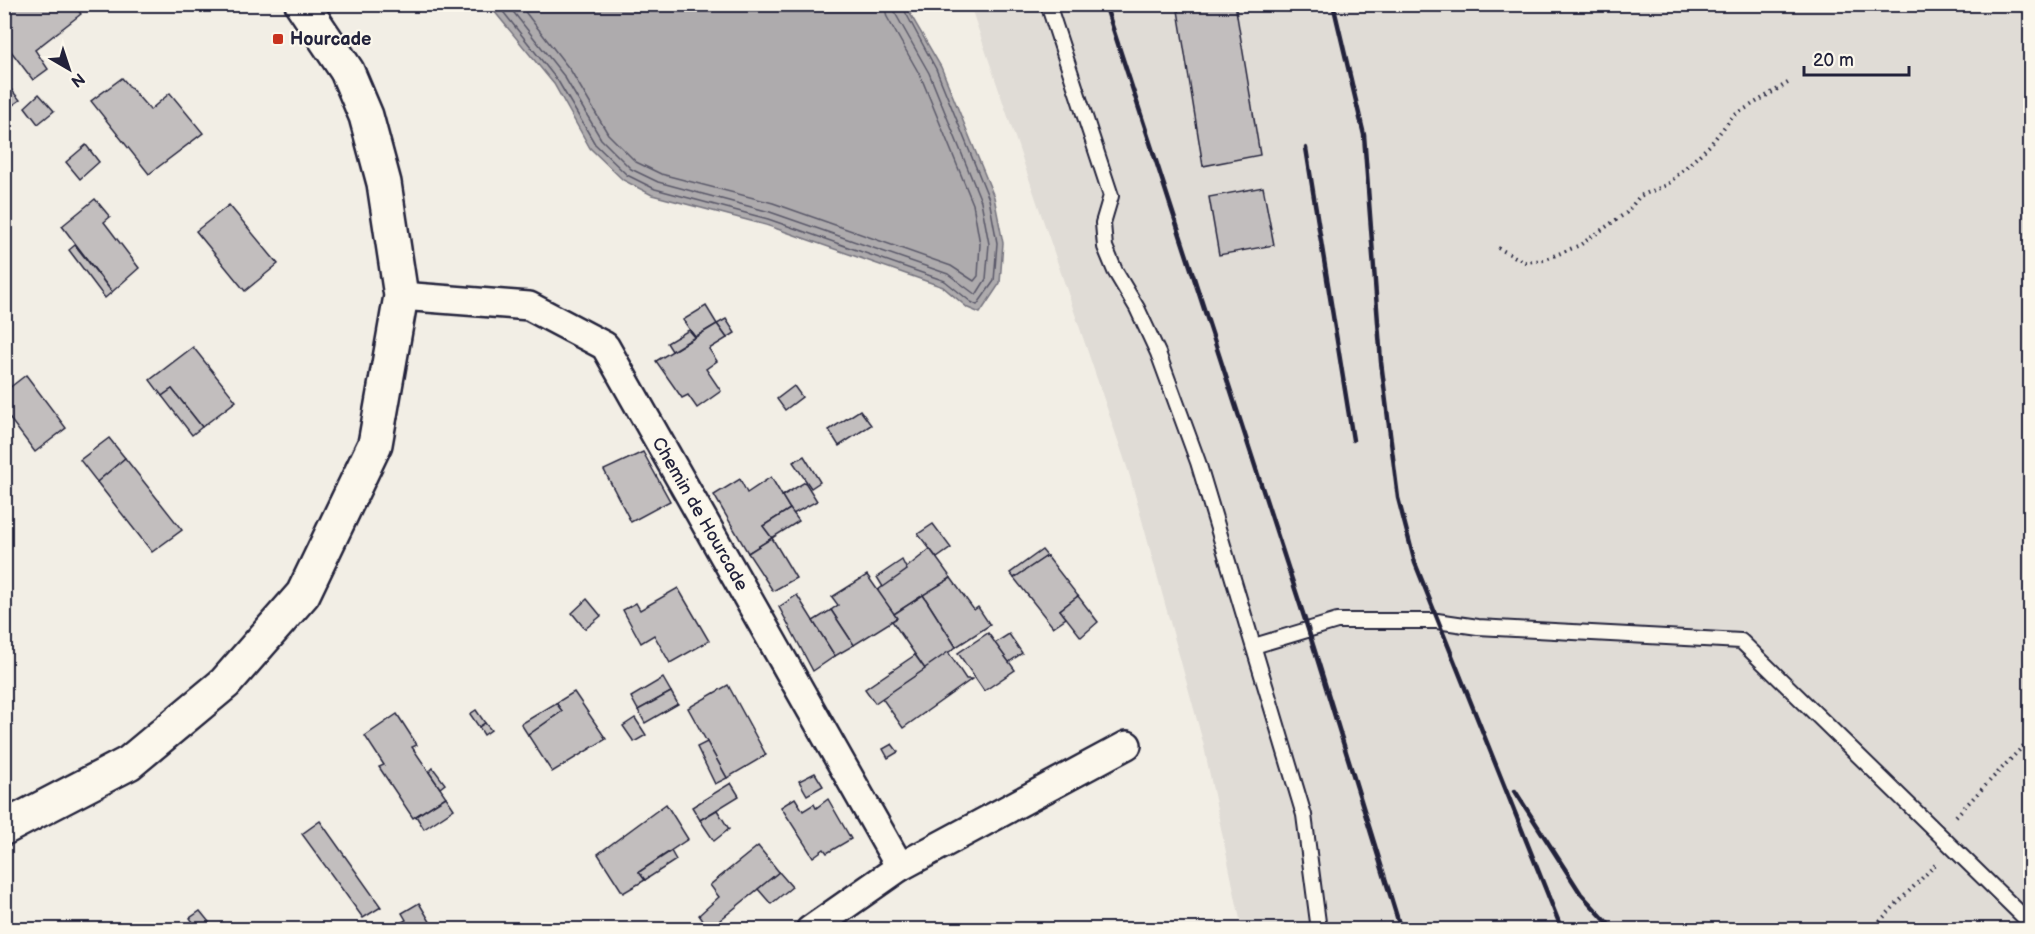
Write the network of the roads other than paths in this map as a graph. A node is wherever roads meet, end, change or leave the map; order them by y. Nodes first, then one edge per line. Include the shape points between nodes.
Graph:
1 (302, 4) edge
2 (1048, 4) edge
3 (401, 296) junction
4 (1254, 646) junction
5 (1127, 745) dead end
6 (4, 828) edge
7 (900, 867) junction
8 (2031, 923) edge
9 (810, 930) edge
10 (1319, 930) edge

1 - 3 street via 347,71 366,116 384,183
2 - 4 lane via 1111,196 1103,223 1105,247 1158,354 1198,462
3 - 6 street via 375,444 303,594 225,683 129,763
3 - 7 street, Chemin de Hourcade via 529,306 605,346
4 - 8 lane via 1337,621 1437,621 1478,627 1741,641
4 - 10 lane via 1304,815
5 - 7 street
7 - 9 street

